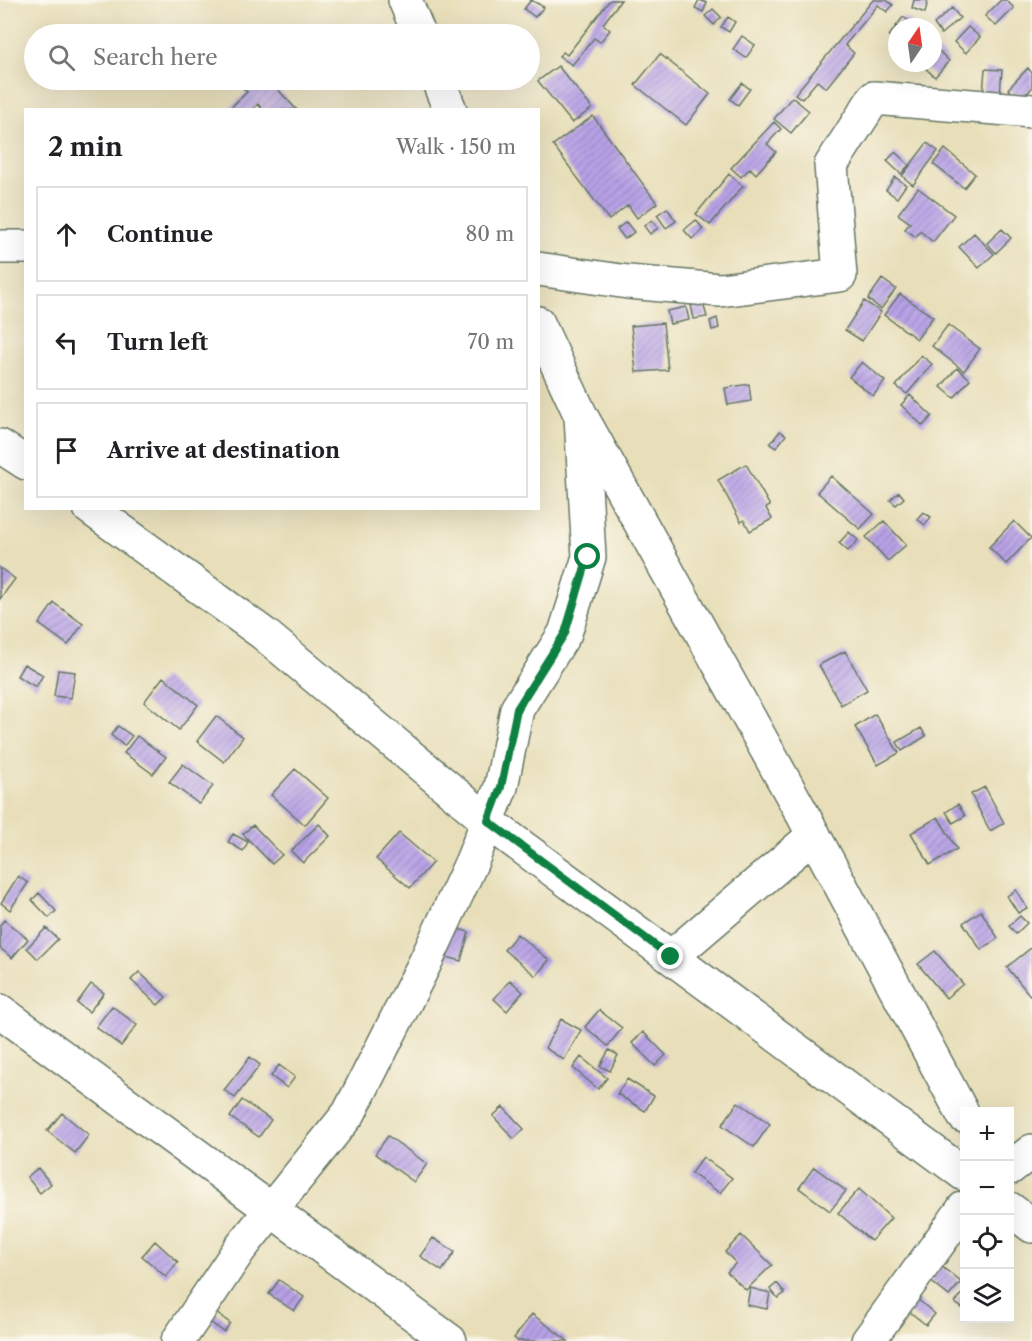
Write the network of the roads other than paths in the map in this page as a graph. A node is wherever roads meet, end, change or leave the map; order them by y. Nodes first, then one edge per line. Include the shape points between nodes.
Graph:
1 (405, 0) edge
2 (415, 24) edge
3 (442, 90) edge
4 (449, 108) edge
5 (1032, 111) edge
6 (0, 247) edge
7 (24, 247) edge
8 (540, 269) edge
9 (540, 327) edge
10 (581, 416) junction
11 (0, 446) edge
12 (24, 462) edge
13 (93, 510) edge
14 (488, 821) junction
15 (814, 835) junction
16 (671, 957) junction
17 (0, 1011) edge
18 (960, 1109) edge
19 (1032, 1151) edge
20 (1014, 1165) edge
21 (960, 1171) edge
22 (272, 1211) junction
23 (1014, 1212) edge
24 (960, 1214) edge
25 (1032, 1226) edge
26 (178, 1341) edge
27 (450, 1341) edge
28 (868, 1341) edge

1 - 2 street
3 - 4 street
5 - 8 street via 874,98 831,165 840,274 720,290
6 - 7 street
9 - 10 street
10 - 14 street via 588,557 565,633 517,709 501,787
10 - 15 street
11 - 12 street
13 - 14 street via 264,634
14 - 16 street
14 - 22 street via 425,963 350,1113
15 - 16 street
15 - 18 street
16 - 21 street
17 - 22 street
19 - 20 street
22 - 26 street via 239,1250
22 - 27 street
23 - 25 street
24 - 28 street

